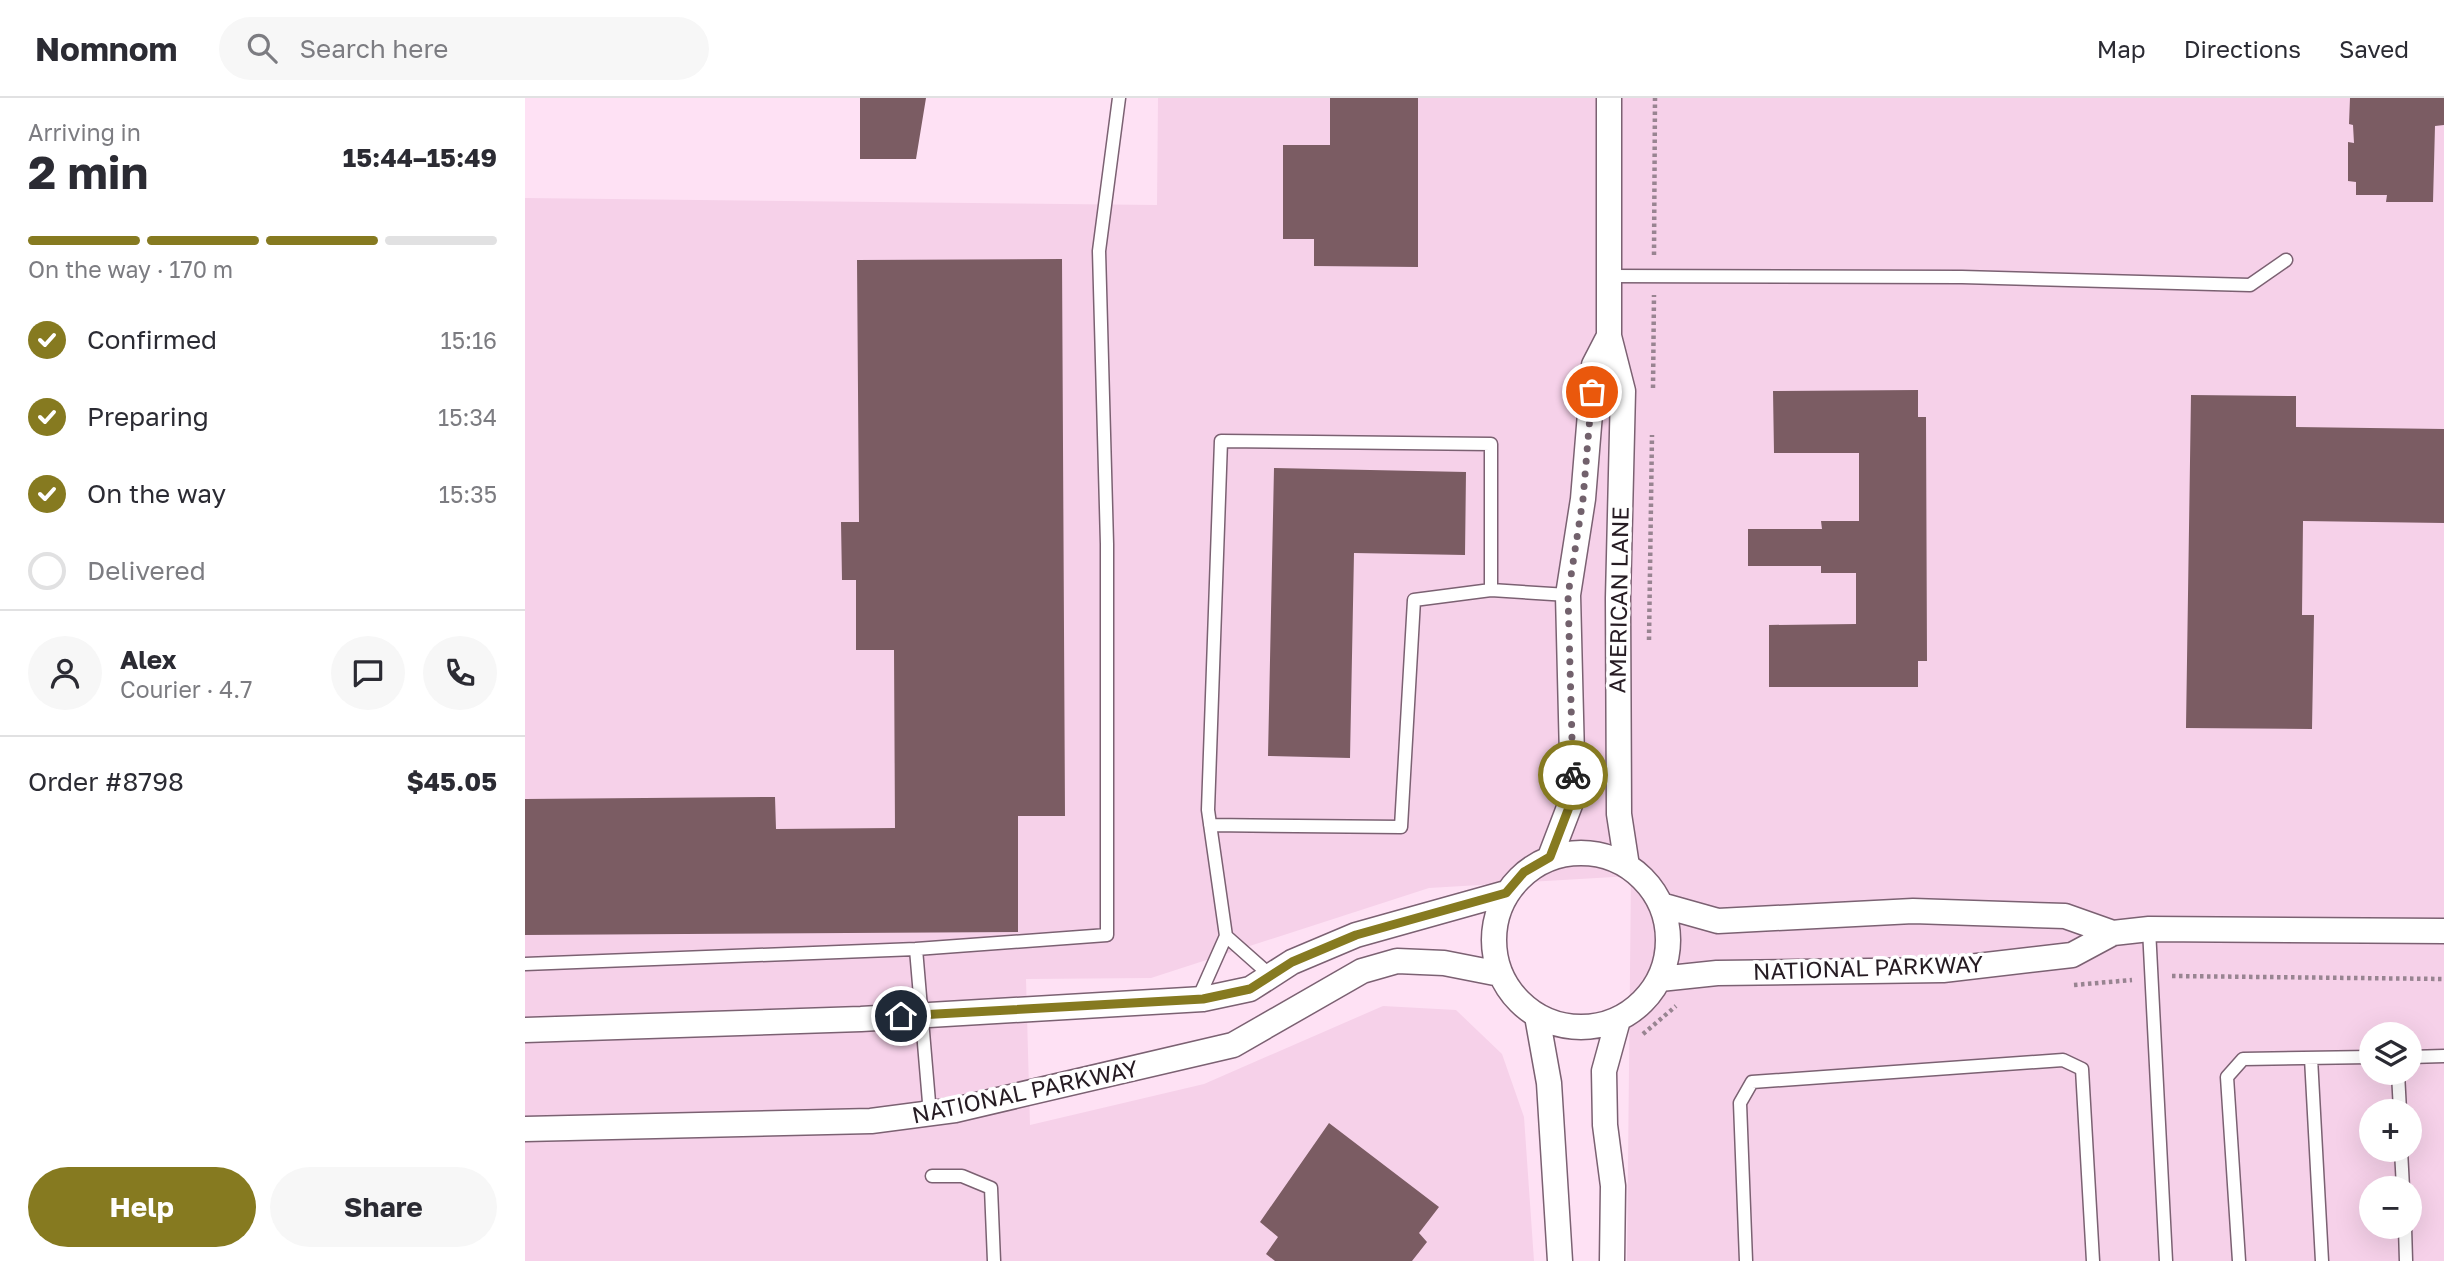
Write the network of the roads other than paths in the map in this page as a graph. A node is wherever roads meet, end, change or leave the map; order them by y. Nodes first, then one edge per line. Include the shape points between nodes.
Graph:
1 (1119, 98) edge
2 (1609, 98) edge
3 (2286, 260) dead end
4 (1608, 276) junction
5 (1609, 335) junction
6 (1491, 590) junction
7 (1568, 595) junction
8 (1210, 825) junction
9 (1550, 857) junction
10 (1627, 866) junction
11 (1506, 893) junction
12 (1661, 905) junction
13 (2149, 929) junction
14 (2444, 931) edge
15 (2113, 933) junction
16 (1226, 936) junction
17 (916, 949) junction
18 (525, 964) edge
19 (1500, 974) junction
20 (1271, 976) junction
21 (1660, 979) junction
22 (1198, 999) junction
23 (921, 1015) junction
24 (1537, 1016) junction
25 (1618, 1020) junction
26 (525, 1030) edge
27 (2444, 1056) edge
28 (2359, 1057) edge
29 (2422, 1057) edge
30 (2311, 1058) junction
31 (930, 1114) junction
32 (525, 1129) edge
33 (932, 1176) dead end
34 (2405, 1239) edge
35 (994, 1261) edge
36 (1560, 1261) edge
37 (1612, 1261) edge
38 (1746, 1261) edge
39 (2093, 1261) edge
40 (2167, 1261) edge
41 (2239, 1261) edge
42 (2322, 1261) edge
43 (2406, 1261) edge

1 - 17 lane via 1099,251 1107,544 1107,934
2 - 4 street, AMERICAN LANE
3 - 4 lane via 2250,285 1962,277
4 - 5 street, AMERICAN LANE
5 - 7 street, AMERICAN LANE via 1594,365 1583,499
5 - 10 street, AMERICAN LANE via 1623,391 1619,814
6 - 7 lane
6 - 8 lane via 1415,600 1401,827
6 - 8 lane via 1491,444 1221,441
7 - 9 street, AMERICAN LANE via 1573,797
8 - 16 lane
9 - 10 street via 1580,852 1609,856
9 - 11 street via 1524,872
10 - 12 street via 1655,892
11 - 19 street via 1495,919 1493,947
11 - 20 street via 1356,935
12 - 15 street, NATIONAL PARKWAY via 1718,921 1913,911 2064,916
12 - 21 street via 1667,920 1668,950
13 - 14 street, NATIONAL PARKWAY
13 - 15 street, NATIONAL PARKWAY
13 - 40 lane
15 - 21 street, NATIONAL PARKWAY via 2072,955 1943,970 1717,973
16 - 20 lane
16 - 22 lane
17 - 18 lane
17 - 23 lane
19 - 24 street via 1515,998
19 - 31 street, NATIONAL PARKWAY via 1444,963 1397,961 1362,971 1233,1045
20 - 22 street via 1250,989
21 - 25 street via 1642,1003
22 - 23 street
23 - 26 street
23 - 31 lane
24 - 25 street via 1563,1026 1591,1027
24 - 36 street via 1549,1083
25 - 37 street via 1604,1072 1613,1186
27 - 29 lane
28 - 30 lane
30 - 41 lane via 2243,1059 2227,1077
30 - 42 lane
31 - 32 street, NATIONAL PARKWAY via 871,1121
33 - 35 lane via 962,1176 991,1188
34 - 43 lane
38 - 39 lane via 1740,1103 1752,1082 2063,1060 2082,1069

